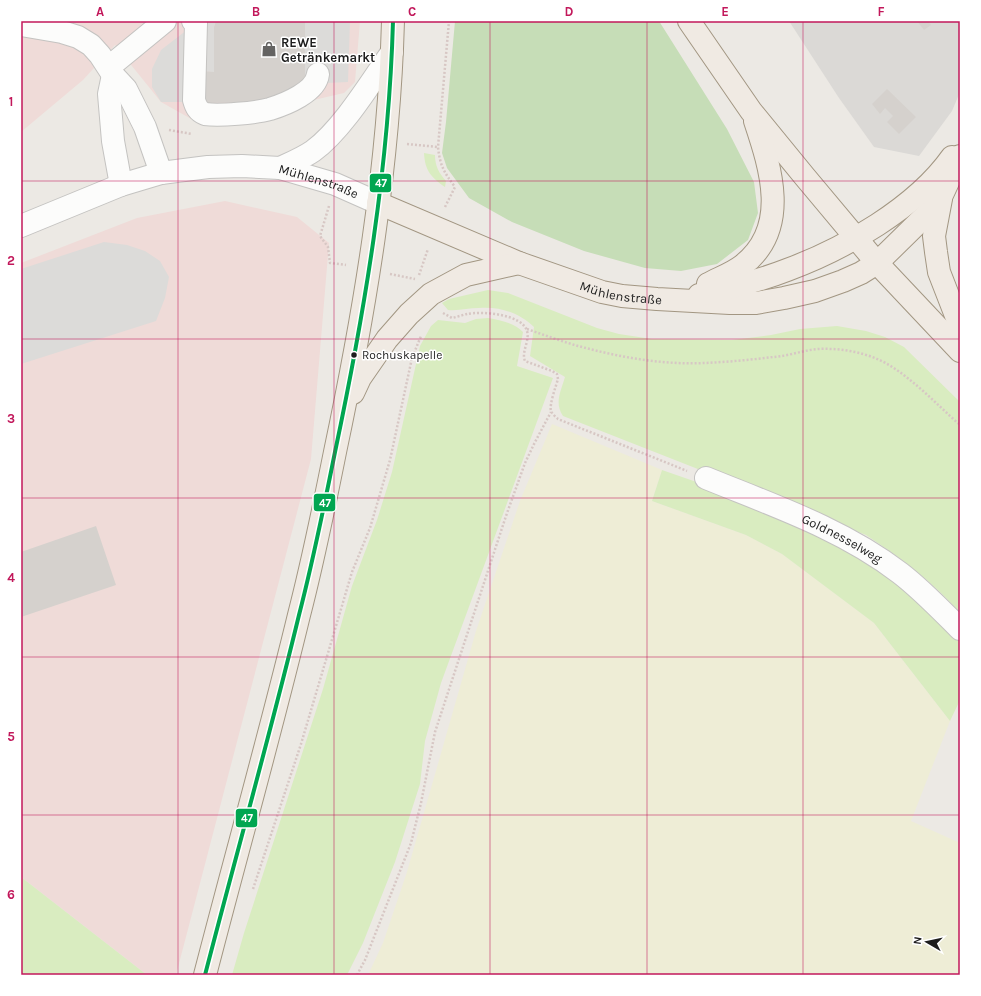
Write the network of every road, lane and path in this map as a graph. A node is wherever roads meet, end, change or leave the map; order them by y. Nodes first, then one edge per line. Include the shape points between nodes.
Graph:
1 (165, 21) edge
2 (194, 21) edge
3 (393, 21) edge
4 (449, 21) edge
5 (689, 21) edge
6 (21, 25) edge
7 (392, 52) junction
8 (111, 71) junction
9 (318, 74) dead end
10 (751, 111) junction
11 (960, 146) edge
12 (960, 156) edge
13 (280, 168) junction
14 (161, 173) junction
15 (121, 185) junction
16 (941, 196) junction
17 (378, 203) junction
18 (21, 226) edge
19 (435, 228) junction
20 (857, 238) junction
21 (878, 263) junction
22 (519, 264) junction
23 (431, 294) junction
24 (678, 300) junction
25 (960, 326) edge
26 (527, 329) junction
27 (422, 334) dead end
28 (960, 351) edge
29 (551, 412) junction
30 (342, 420) junction
31 (960, 425) edge
32 (706, 478) joint
33 (960, 629) edge
34 (251, 896) dead end
35 (205, 975) edge
36 (357, 975) edge

1 - 8 street
2 - 9 street via 194,100 200,112 252,112 270,109 309,91
3 - 7 main road
4 - 19 path via 438,147 439,162 454,187
5 - 10 main road
6 - 8 street via 62,32 85,41
7 - 13 street via 356,104 322,143 305,156
7 - 17 main road
8 - 14 street via 126,89 145,126
8 - 15 street via 109,94 113,141
10 - 20 main road
10 - 24 main road via 771,178 772,212 768,229 755,254 742,266
11 - 20 main road, Mühlenstraße via 918,194
12 - 16 main road
13 - 14 street, Mühlenstraße via 226,166
13 - 17 street, Mühlenstraße via 335,184
14 - 15 street, Mühlenstraße
15 - 18 street, Mühlenstraße
16 - 21 main road, Mühlenstraße via 927,214
16 - 25 main road via 934,236 936,257 939,272
17 - 19 main road, Mühlenstraße
17 - 30 main road via 367,285
19 - 22 main road, Mühlenstraße
19 - 23 path via 418,279
20 - 21 main road
20 - 24 main road, Mühlenstraße via 765,278
21 - 24 main road, Mühlenstraße via 843,281 784,298 743,304
21 - 28 main road
22 - 23 main road via 466,275
22 - 24 main road, Mühlenstraße via 602,292
23 - 26 path via 441,312 452,318 468,314 500,315 522,323
23 - 30 main road via 387,339 360,378
26 - 29 path via 525,361 557,374
26 - 31 path via 578,346 658,361 703,363 784,356 817,349 848,351 875,358 890,366 909,379
27 - 34 path via 412,358 390,460 370,528 352,572 301,744
29 - 32 path via 558,419
29 - 36 path via 535,442 506,516 435,732 411,843
30 - 35 main road via 300,614
32 - 33 street, Goldnesselweg via 800,517 869,552 900,573

